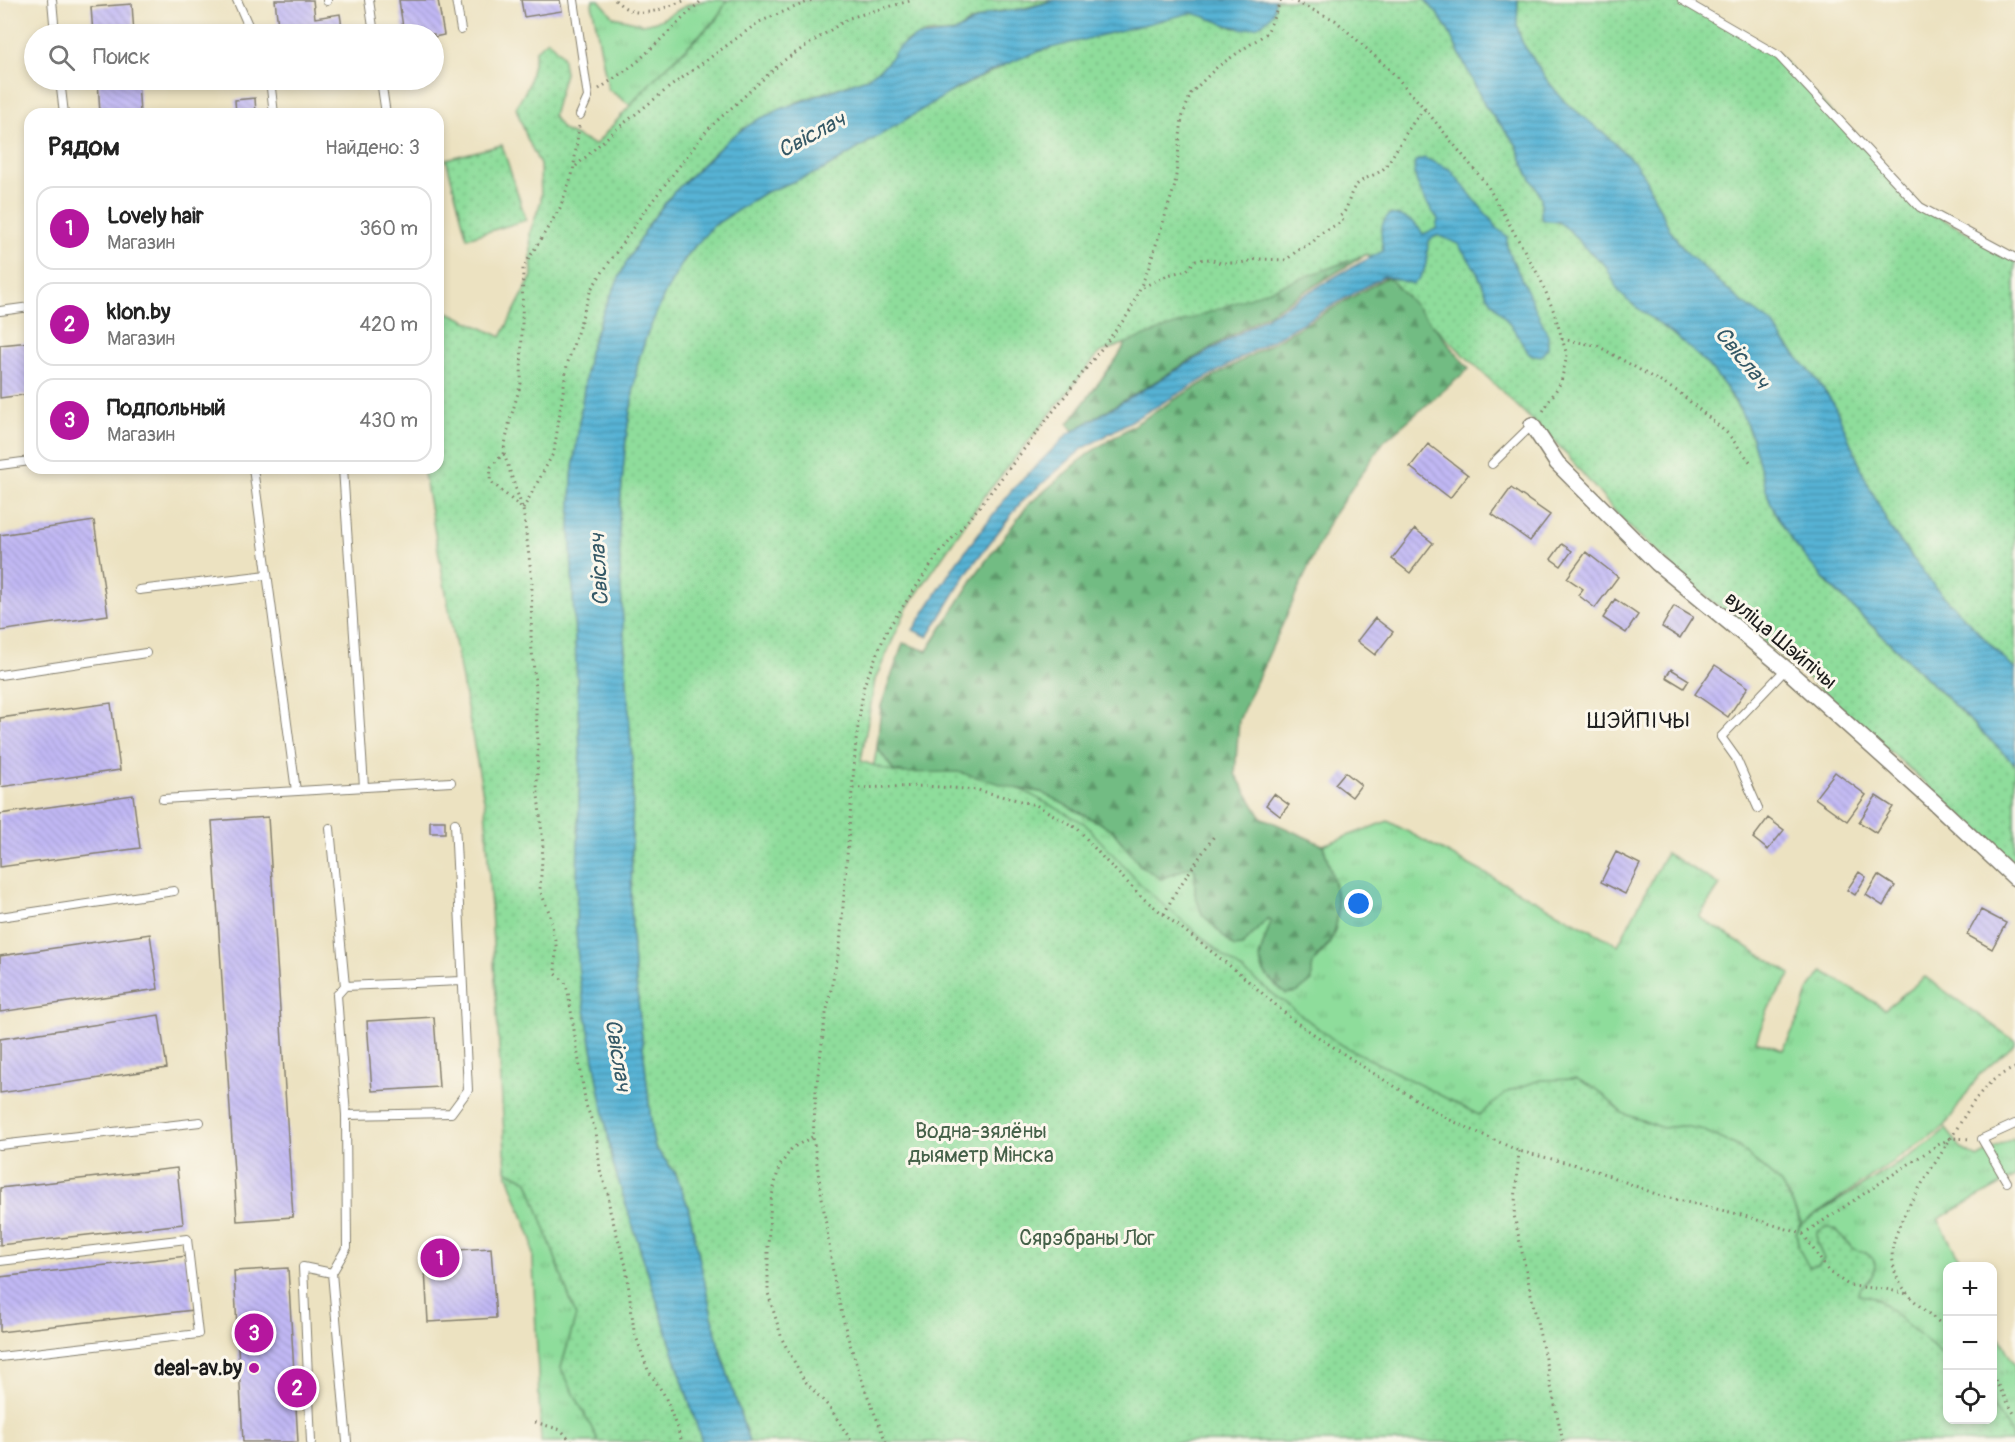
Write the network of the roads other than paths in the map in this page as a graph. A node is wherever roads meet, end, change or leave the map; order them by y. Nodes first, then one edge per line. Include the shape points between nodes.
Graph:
1 (52, 0) edge
2 (237, 0) edge
3 (369, 0) edge
4 (456, 0) edge
5 (574, 0) edge
6 (1682, 0) edge
7 (55, 24) edge
8 (248, 24) edge
9 (373, 24) edge
10 (462, 30) dead end
11 (61, 90) edge
12 (271, 90) edge
13 (382, 90) edge
14 (63, 108) edge
15 (273, 108) edge
16 (385, 108) edge
17 (580, 115) road end
18 (2015, 258) edge
19 (24, 309) edge
20 (0, 311) edge
21 (1532, 425) joint
22 (24, 462) edge
23 (1492, 464) dead end
24 (0, 465) edge
25 (254, 474) edge
26 (343, 474) edge
27 (267, 575) junction
28 (139, 590) dead end
29 (146, 653) dead end
30 (1786, 669) junction
31 (0, 675) edge
32 (451, 782) dead end
33 (364, 787) junction
34 (296, 791) junction
35 (163, 799) dead end
36 (1758, 808) dead end
37 (454, 823) dead end
38 (330, 828) dead end
39 (2015, 878) edge
40 (174, 891) dead end
41 (0, 916) edge
42 (462, 981) junction
43 (345, 986) junction
44 (346, 1115) junction
45 (200, 1122) dead end
46 (2015, 1124) edge
47 (0, 1145) edge
48 (2007, 1182) dead end
49 (0, 1262) edge
50 (332, 1272) junction
51 (0, 1357) edge
52 (311, 1442) edge
53 (347, 1442) edge

1 - 7 lane
2 - 8 lane
3 - 9 lane
4 - 10 lane
5 - 17 lane via 588,97
6 - 18 lane via 1779,56 1920,207
11 - 14 lane
12 - 15 lane
13 - 16 lane
19 - 20 lane
21 - 23 lane
21 - 30 street, вуліца Шэйпічы via 1557,463 1657,563
22 - 24 lane
25 - 27 lane
26 - 33 lane
27 - 28 lane
27 - 34 lane
29 - 31 lane
30 - 36 lane via 1721,737 1736,758
30 - 39 street, вуліца Шэйпічы
32 - 33 lane
33 - 34 lane
34 - 35 lane
37 - 42 lane
38 - 43 lane
40 - 41 lane
42 - 43 lane
42 - 44 lane via 468,1090 452,1113
43 - 44 lane via 337,995
44 - 50 lane via 347,1247
45 - 47 lane
46 - 48 lane via 1982,1139
49 - 51 lane via 187,1239 198,1334
50 - 52 lane via 303,1267
50 - 53 lane

